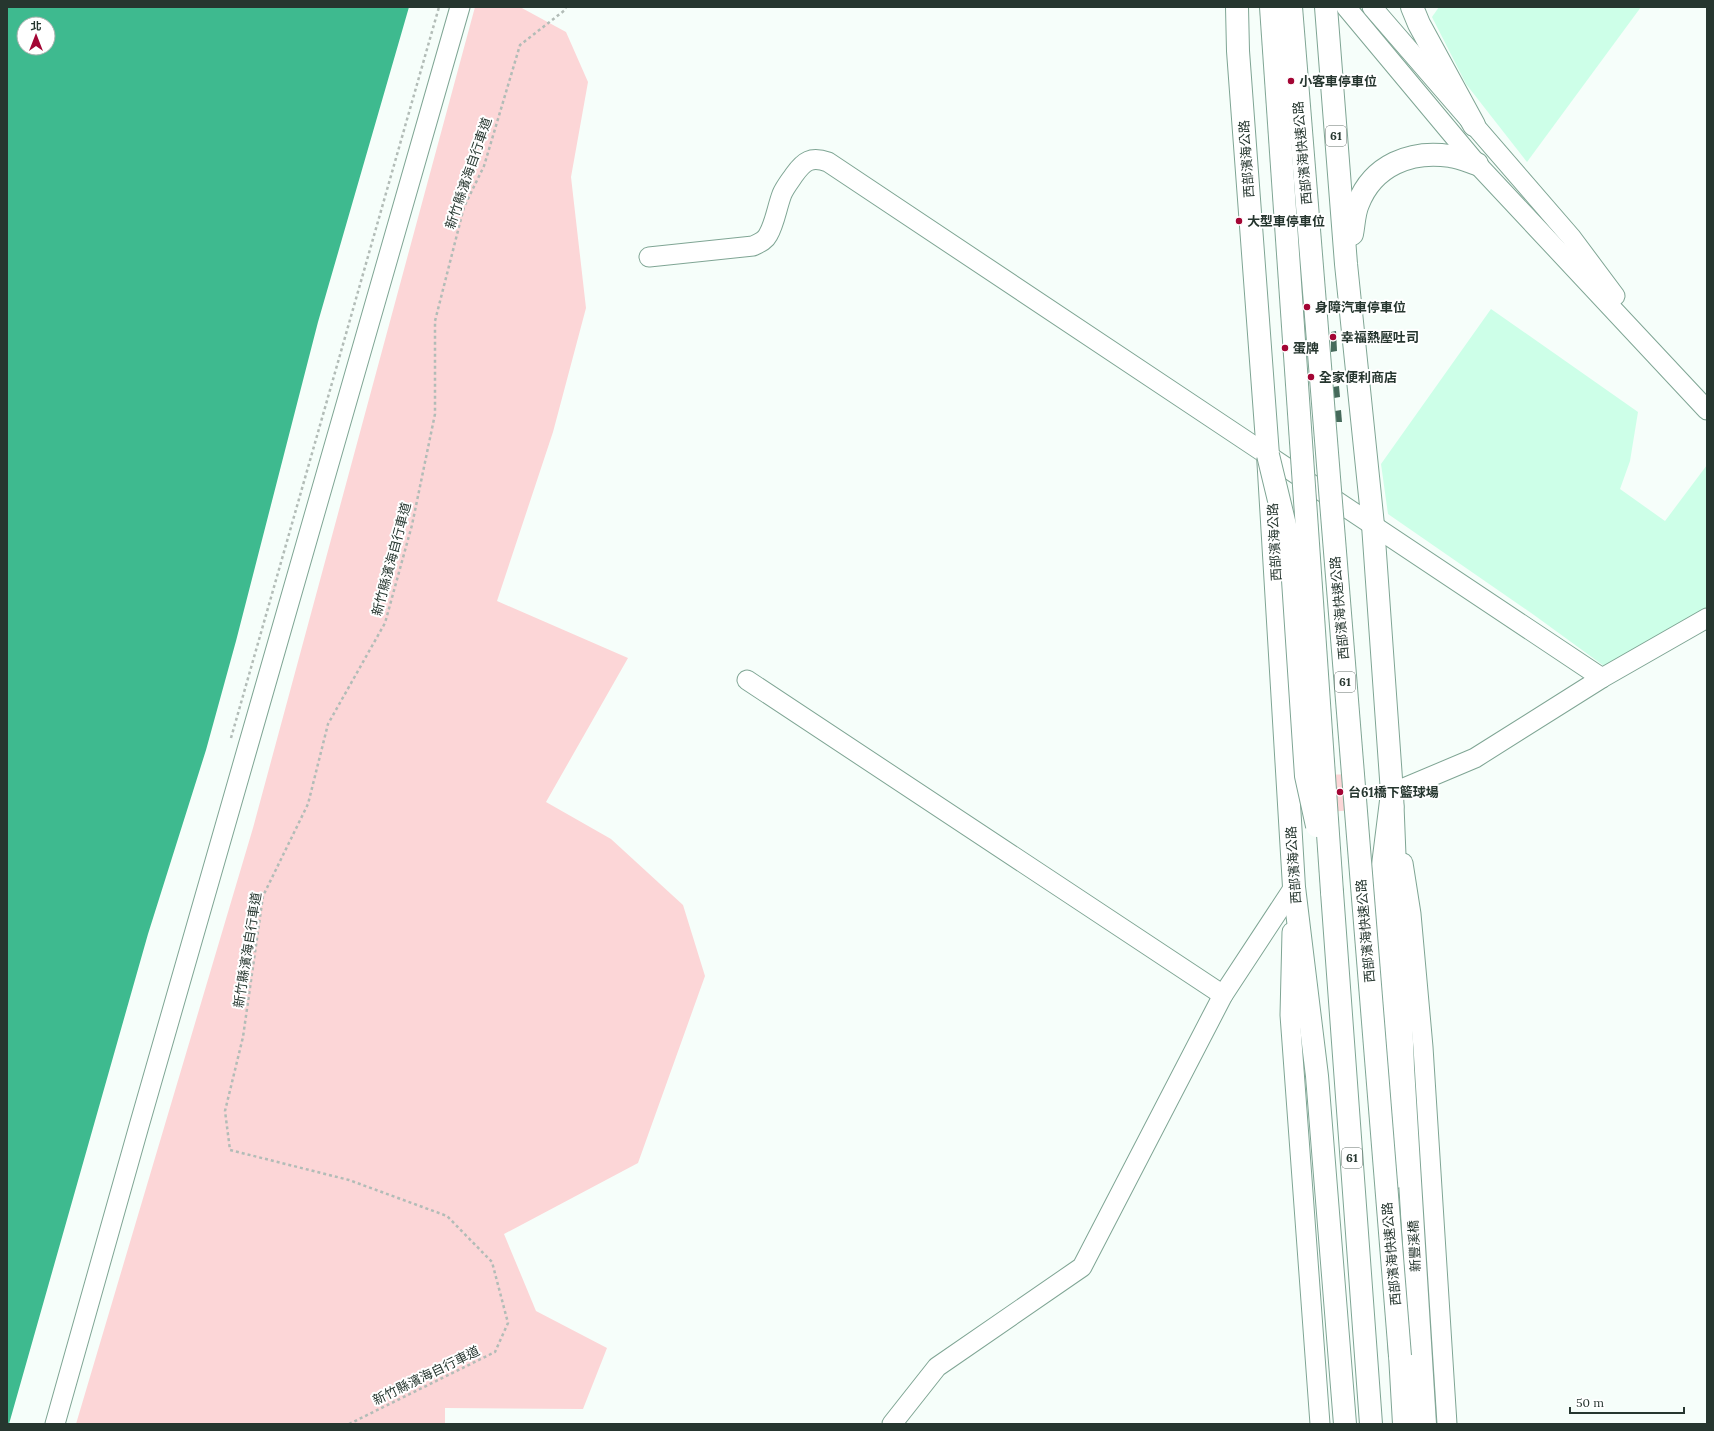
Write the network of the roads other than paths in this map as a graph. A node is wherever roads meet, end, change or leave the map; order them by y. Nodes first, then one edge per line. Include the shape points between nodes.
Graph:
1 (460, 7) edge
2 (1231, 7) edge
3 (1237, 7) edge
4 (1271, 7) edge
5 (1290, 7) edge
6 (1326, 7) edge
7 (1346, 7) edge
8 (1372, 7) edge
9 (1412, 7) edge
10 (1238, 51) junction
11 (1474, 125) junction
12 (1477, 164) junction
13 (649, 257) dead end
14 (1346, 264) junction
15 (1670, 370) junction
16 (1707, 410) edge
17 (1268, 455) junction
18 (1373, 525) junction
19 (1707, 618) edge
20 (1602, 678) junction
21 (747, 680) dead end
22 (1392, 793) junction
23 (1294, 887) junction
24 (1332, 892) junction
25 (1223, 995) junction
26 (1400, 1356) junction
27 (55, 1424) edge
28 (892, 1424) edge
29 (1320, 1424) edge
30 (1345, 1424) edge
31 (1371, 1424) edge
32 (1404, 1424) edge
33 (1425, 1424) edge
34 (1446, 1424) edge

1 - 27 street via 140,1119
2 - 10 main road
3 - 10 main road, 西部濱海公路 / 61
4 - 24 main road, 西部濱海快速公路 / 61, bridge
5 - 26 main road, 西部濱海快速公路 / 61, bridge
6 - 14 main road, 61
7 - 12 street
8 - 11 street
9 - 11 main road
10 - 17 main road, 西部濱海公路 / 61
11 - 15 street via 1571,237
12 - 14 main road via 1450,156 1414,156 1394,162 1379,173 1365,188 1357,205
12 - 15 street
13 - 17 street via 753,246 763,242 768,235 783,192 798,170 812,159 823,160
14 - 18 main road, 61
15 - 16 street
17 - 18 street
17 - 23 main road, 西部濱海公路 / 61
17 - 24 main road, bridge via 1291,550 1306,776
18 - 20 street
18 - 22 main road, 61
19 - 20 street
20 - 22 street via 1475,758
21 - 25 street
22 - 26 main road, bridge via 1380,889 1396,1180
22 - 33 main road, 新豐溪橋 / 61 via 1403,1068
22 - 34 street via 1411,914 1423,1047
23 - 25 street
23 - 29 street via 1290,1015
23 - 30 main road, 西部濱海公路 / 61 via 1317,1076
24 - 31 main road, 西部濱海快速公路 / 61
25 - 28 street via 1082,1267 937,1367
26 - 32 main road, 西部濱海快速公路 / 61

